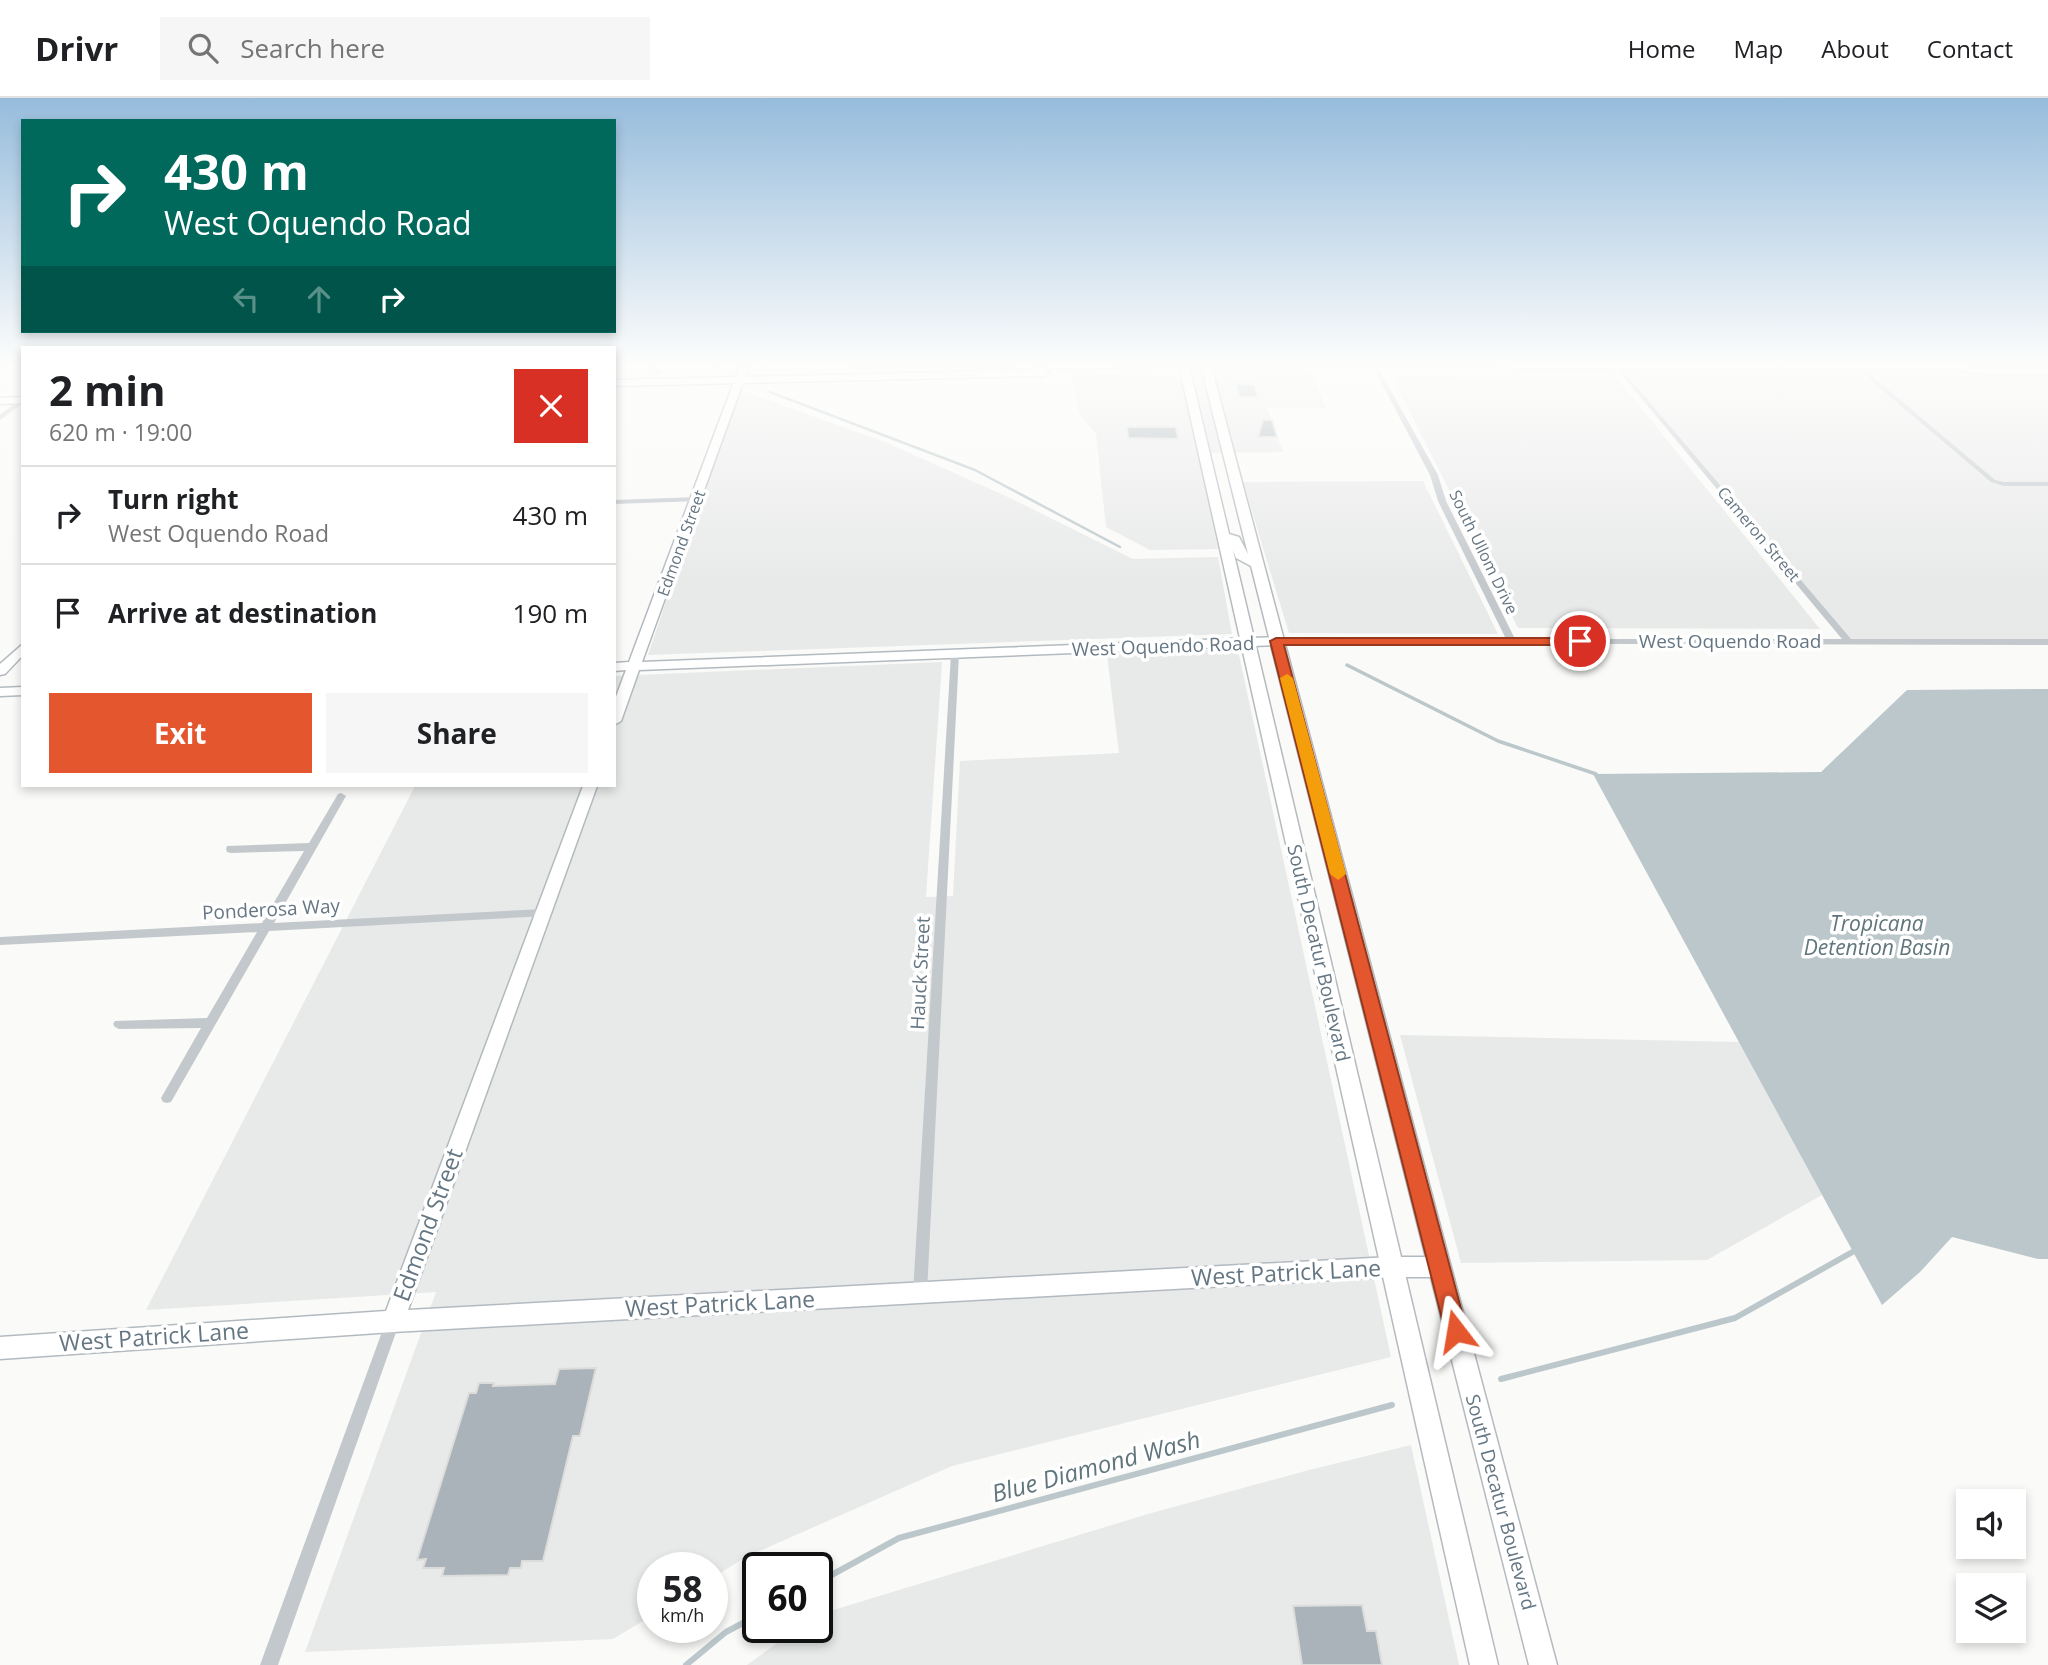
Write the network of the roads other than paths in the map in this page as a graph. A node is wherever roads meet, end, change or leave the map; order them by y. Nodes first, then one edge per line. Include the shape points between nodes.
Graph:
1 (719, 436) edge
2 (1200, 436) edge
3 (1224, 436) edge
4 (1413, 436) edge
5 (1676, 436) edge
6 (1940, 436) edge
7 (2048, 484) edge
8 (697, 499) junction
9 (616, 502) edge
10 (1223, 537) junction
11 (1257, 564) junction
12 (1276, 641) junction
13 (1248, 642) junction
14 (1512, 642) junction
15 (1849, 642) junction
16 (2048, 642) edge
17 (21, 650) edge
18 (955, 654) junction
19 (636, 666) junction
20 (616, 667) edge
21 (0, 671) edge
22 (21, 691) edge
23 (0, 692) edge
24 (616, 716) edge
25 (590, 787) edge
26 (341, 796) dead end
27 (311, 848) junction
28 (231, 849) dead end
29 (543, 913) junction
30 (265, 927) junction
31 (0, 941) edge
32 (210, 1023) junction
33 (119, 1024) dead end
34 (167, 1098) dead end
35 (1390, 1267) junction
36 (1440, 1267) junction
37 (920, 1293) junction
38 (393, 1321) junction
39 (0, 1348) edge
40 (269, 1665) edge
41 (1484, 1665) edge
42 (1543, 1665) edge

1 - 8 street, Edmond Street
2 - 10 main road, South Decatur Boulevard
3 - 11 main road, South Decatur Boulevard
4 - 14 street, South Ullom Drive
5 - 15 street, Cameron Street
6 - 7 street via 1993,481
8 - 9 street
8 - 19 street, Edmond Street
10 - 11 main road via 1235,540 1241,555
10 - 13 main road, South Decatur Boulevard
11 - 12 main road, South Decatur Boulevard
12 - 13 street, West Oquendo Road
12 - 14 street, West Oquendo Road
12 - 36 main road, South Decatur Boulevard
13 - 18 street, West Oquendo Road
13 - 35 main road, South Decatur Boulevard
14 - 15 street, West Oquendo Road
15 - 16 street, West Oquendo Road
17 - 21 street
18 - 19 street, West Oquendo Road
18 - 37 street, Hauck Street
19 - 20 street, West Oquendo Road
19 - 24 street, Edmond Street
22 - 23 street
25 - 29 street, Edmond Street
26 - 27 street
27 - 28 street
27 - 30 street
29 - 30 street, Ponderosa Way
29 - 38 street, Edmond Street
30 - 31 street, Ponderosa Way
30 - 32 street
32 - 33 street
32 - 34 street
35 - 36 street, West Patrick Lane
35 - 37 street, West Patrick Lane
35 - 41 main road, South Decatur Boulevard
36 - 42 main road, South Decatur Boulevard
37 - 38 street, West Patrick Lane
38 - 39 street, West Patrick Lane
38 - 40 street, Edmond Street

